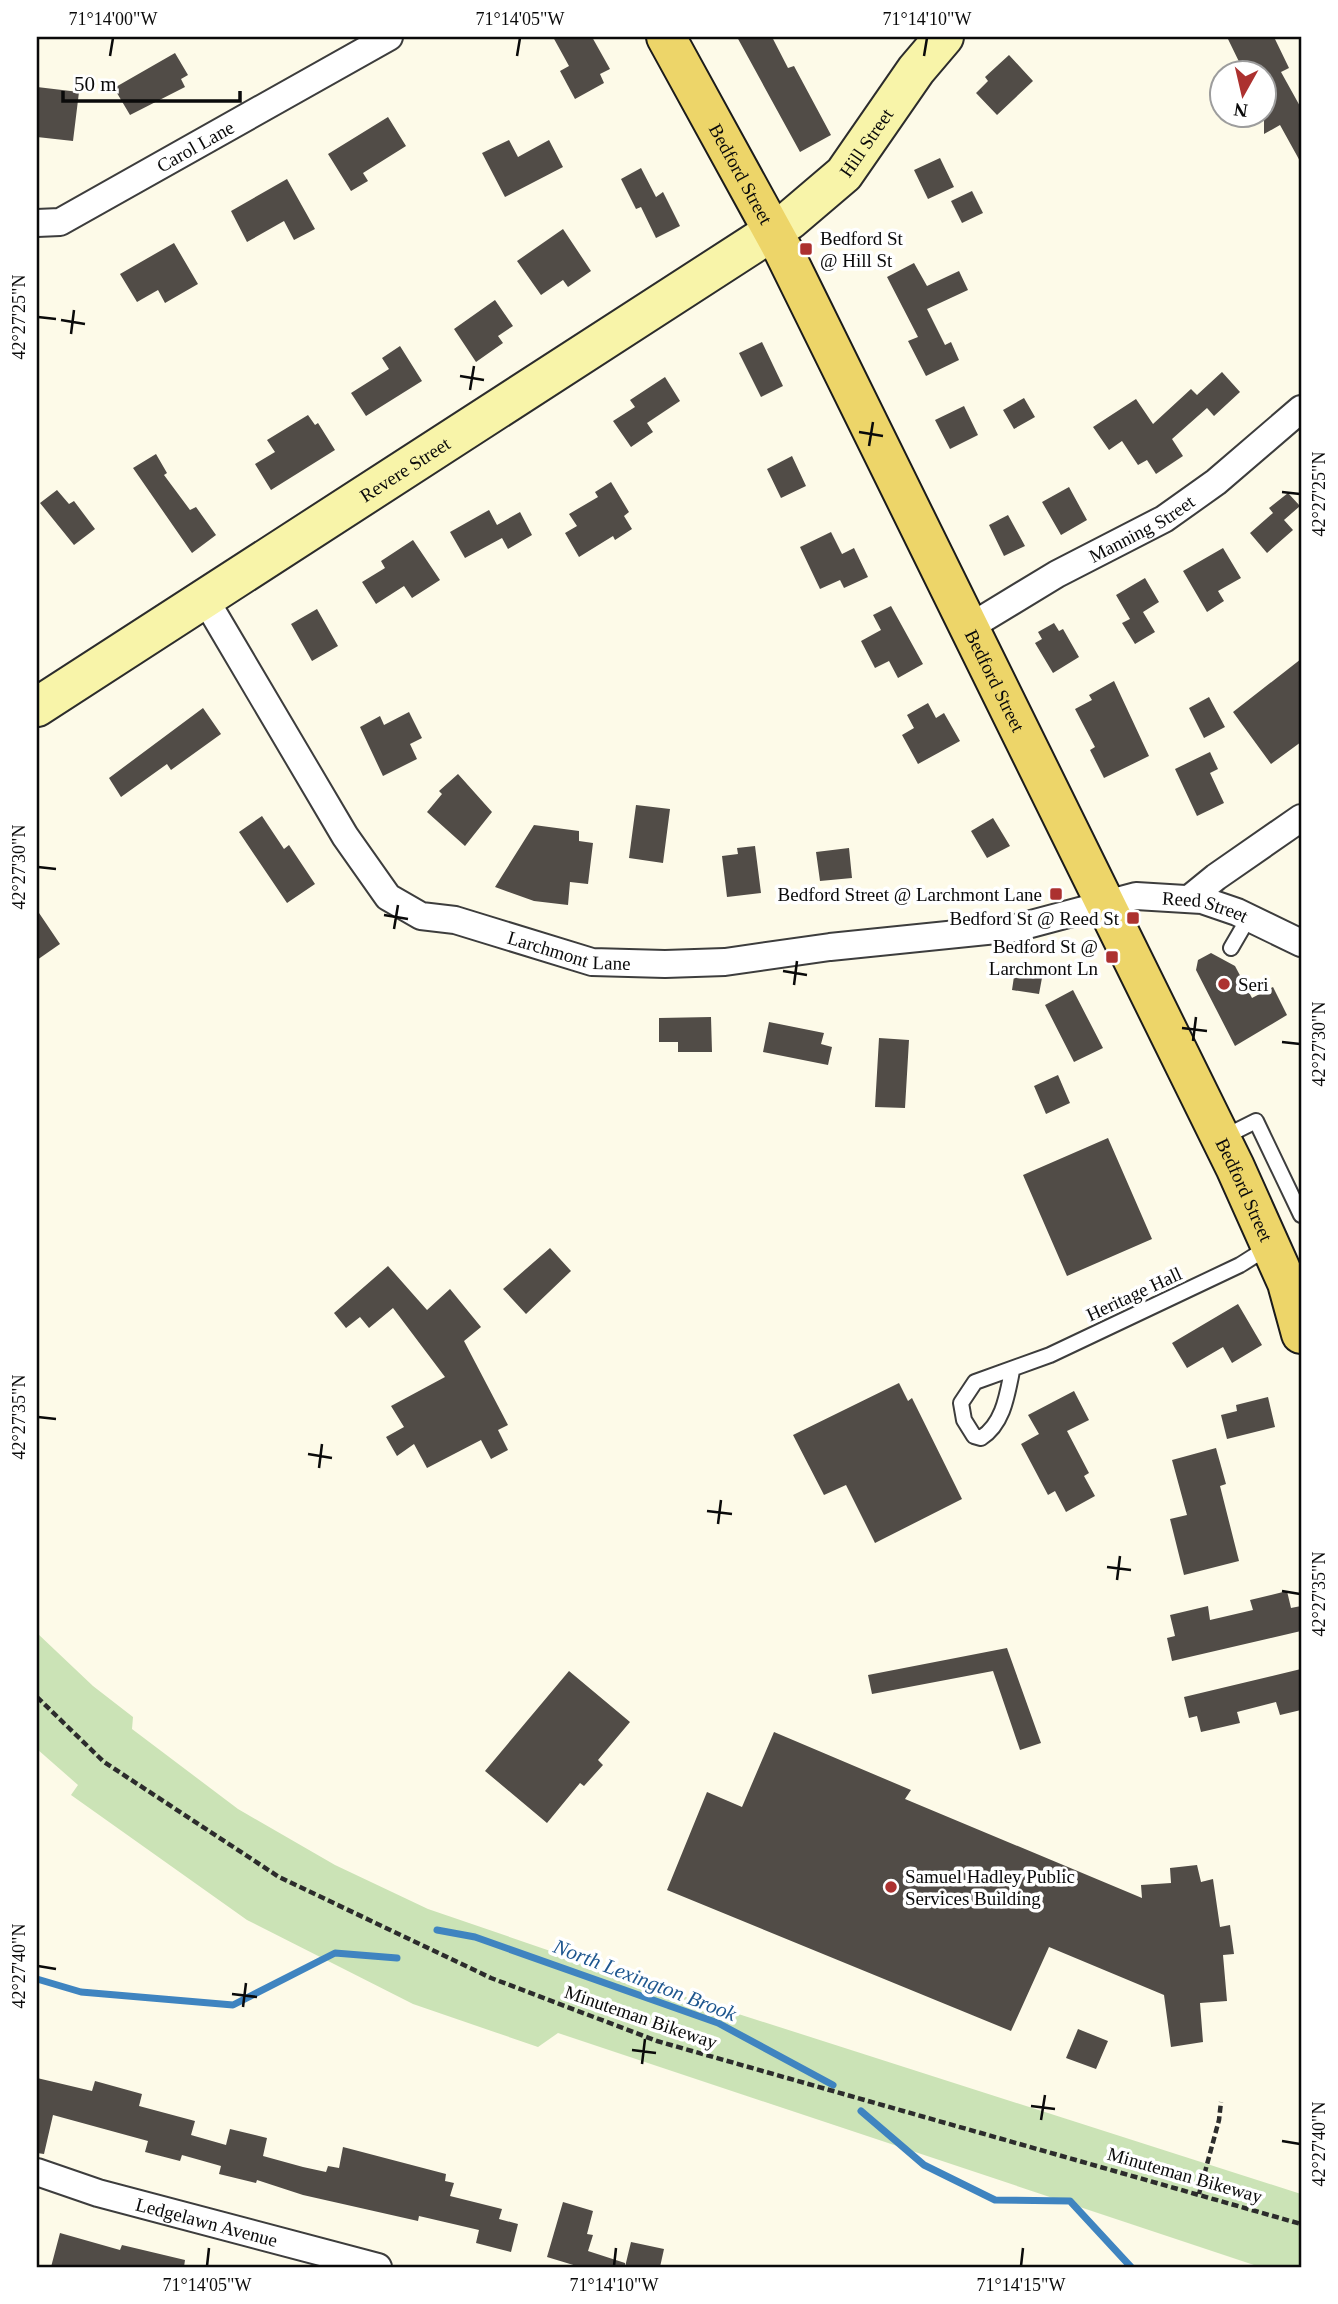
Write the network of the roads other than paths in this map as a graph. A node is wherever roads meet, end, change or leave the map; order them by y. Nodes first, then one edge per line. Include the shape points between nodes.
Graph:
1 (389, 37) edge
2 (666, 37) edge
3 (944, 37) edge
4 (37, 223) edge
5 (773, 232) junction
6 (1301, 409) edge
7 (205, 599) junction
8 (968, 628) junction
9 (37, 707) edge
10 (1301, 818) edge
11 (1189, 899) junction
12 (1103, 903) junction
13 (1249, 917) junction
14 (1301, 943) edge
15 (1231, 948) dead end
16 (1221, 1139) junction
17 (1301, 1214) edge
18 (1270, 1246) junction
19 (1301, 1334) edge
20 (1012, 1371) junction
21 (37, 2172) edge
22 (378, 2267) edge

1 - 4 street, Carol Lane via 60,222
2 - 5 main road, Bedford Street
3 - 5 street, Hill Street via 844,174
5 - 7 street, Revere Street
5 - 8 main road, Bedford Street
6 - 8 street, Manning Street via 1216,482 1164,519 1056,574
7 - 9 street, Revere Street
7 - 12 street, Larchmont Lane via 345,836 388,897 421,916 455,920 592,962 665,964 725,962 1016,928
8 - 12 main road, Bedford Street
10 - 11 street
11 - 12 street, Reed Street via 1136,896
11 - 13 street, Reed Street
12 - 16 main road, Bedford Street
13 - 14 street, Reed Street
13 - 15 lane
16 - 17 lane via 1256,1121
16 - 18 main road, Bedford Street
18 - 19 main road, Bedford Street via 1287,1283
18 - 20 lane, Heritage Hall via 1240,1265
20 - 20 lane, Heritage Hall via 975,1382 961,1403 974,1436 981,1438 993,1430
21 - 22 street, Ledgelawn Avenue via 98,2193

